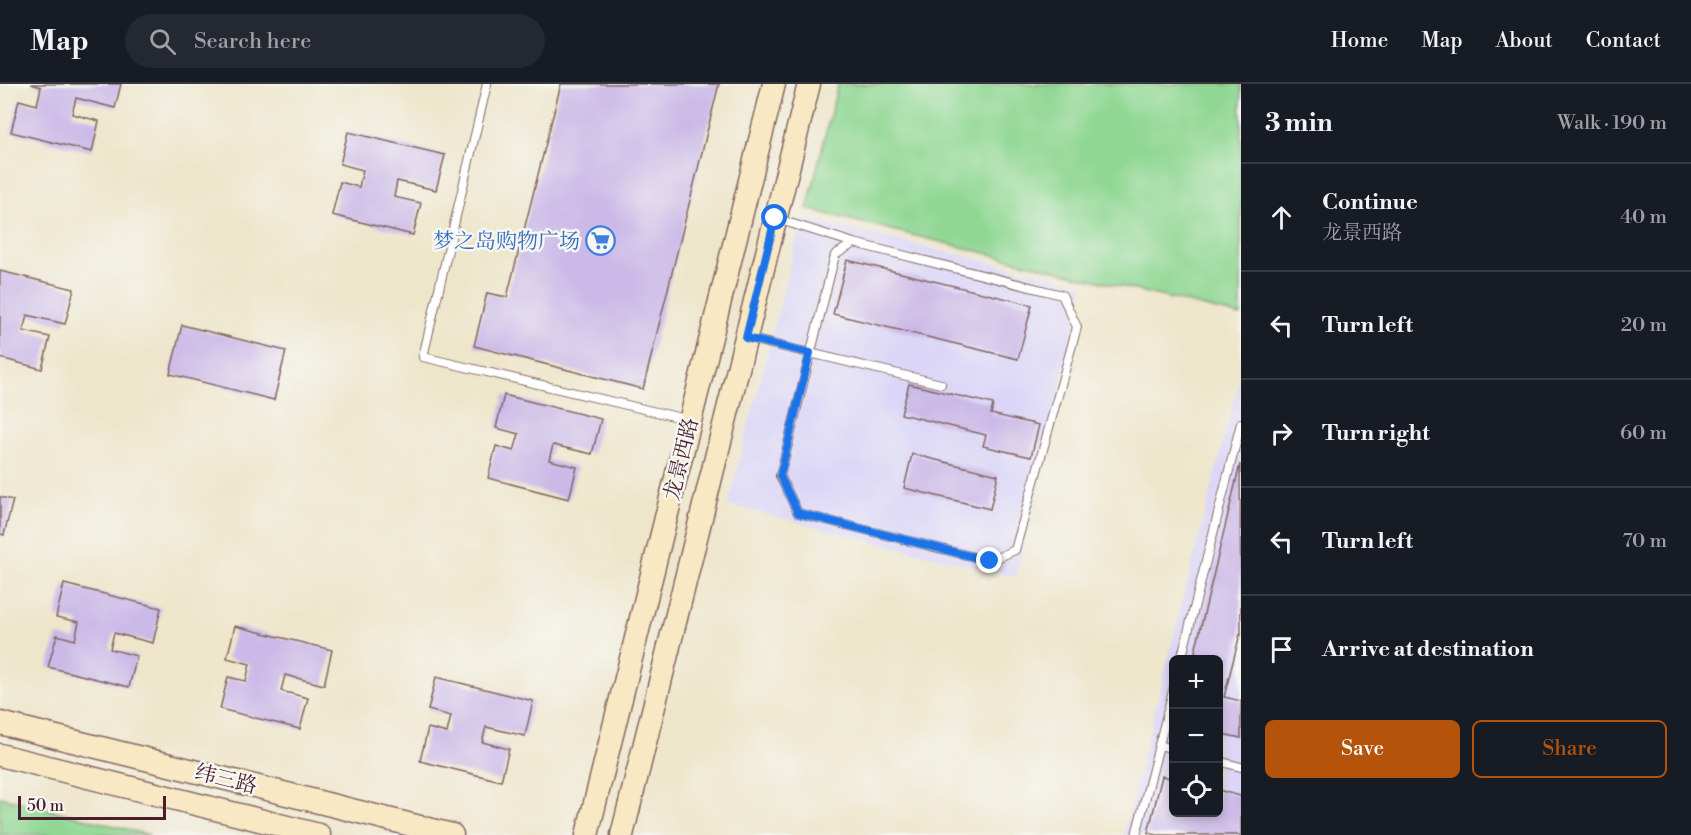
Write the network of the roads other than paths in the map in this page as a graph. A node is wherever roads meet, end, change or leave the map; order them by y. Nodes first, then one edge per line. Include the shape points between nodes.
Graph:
1 (487, 84) edge
2 (774, 84) edge
3 (809, 84) edge
4 (775, 218) junction
5 (854, 243) junction
6 (746, 338) junction
7 (810, 353) junction
8 (941, 384) dead end
9 (691, 420) junction
10 (1241, 423) edge
11 (1181, 655) edge
12 (1169, 704) edge
13 (0, 723) edge
14 (1159, 745) junction
15 (1169, 748) edge
16 (0, 755) edge
17 (1223, 762) edge
18 (1241, 767) edge
19 (304, 833) edge
20 (452, 835) edge
21 (587, 835) edge
22 (622, 835) edge
23 (1136, 835) edge

1 - 9 lane via 423,357
2 - 9 main road, 龙景西路
3 - 4 main road, 龙景西路
4 - 5 lane
4 - 6 main road, 龙景西路
5 - 7 lane via 835,255
5 - 7 lane via 1062,295 1077,327 1015,550 990,561 798,513 780,476
6 - 7 lane
6 - 22 main road, 龙景西路
7 - 8 lane
9 - 21 main road, 龙景西路
10 - 11 lane
12 - 14 lane
13 - 20 main road, 纬三路
14 - 15 lane
14 - 23 lane
16 - 19 main road, 纬三路
17 - 18 lane

